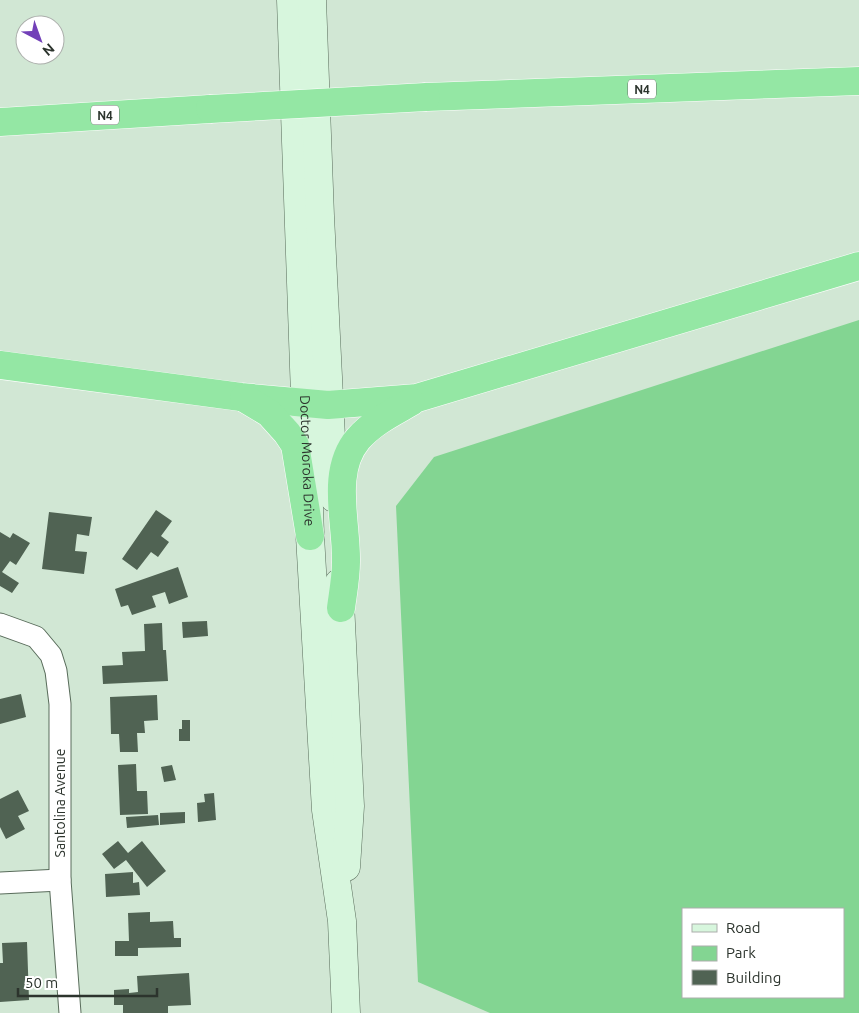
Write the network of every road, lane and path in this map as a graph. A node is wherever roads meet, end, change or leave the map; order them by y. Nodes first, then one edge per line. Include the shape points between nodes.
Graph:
1 (291, 0) edge
2 (312, 0) edge
3 (859, 81) edge
4 (0, 122) edge
5 (859, 266) edge
6 (0, 365) edge
7 (241, 396) junction
8 (417, 398) junction
9 (317, 404) junction
10 (310, 536) junction
11 (341, 608) junction
12 (0, 624) edge
13 (60, 880) junction
14 (0, 883) edge
15 (342, 921) junction
16 (70, 1013) edge
17 (346, 1013) edge

1 - 9 main road, Doctor Moroka Drive
2 - 9 main road, Doctor Moroka Drive
3 - 4 highway, N4, bridge via 426,97
5 - 8 highway
6 - 7 highway
7 - 9 highway
7 - 10 highway via 269,412 295,446
8 - 9 highway
8 - 11 highway via 375,423 357,440 344,462 342,493 346,562
9 - 10 main road, Doctor Moroka Drive
9 - 11 main road, Doctor Moroka Drive
10 - 15 main road, Doctor Moroka Drive via 326,810
11 - 15 main road, Doctor Moroka Drive via 350,806
12 - 13 street, Santolina Avenue via 36,637 52,655 56,671 60,704
13 - 14 street
13 - 16 street, Santolina Avenue
15 - 17 main road, Doctor Moroka Drive

